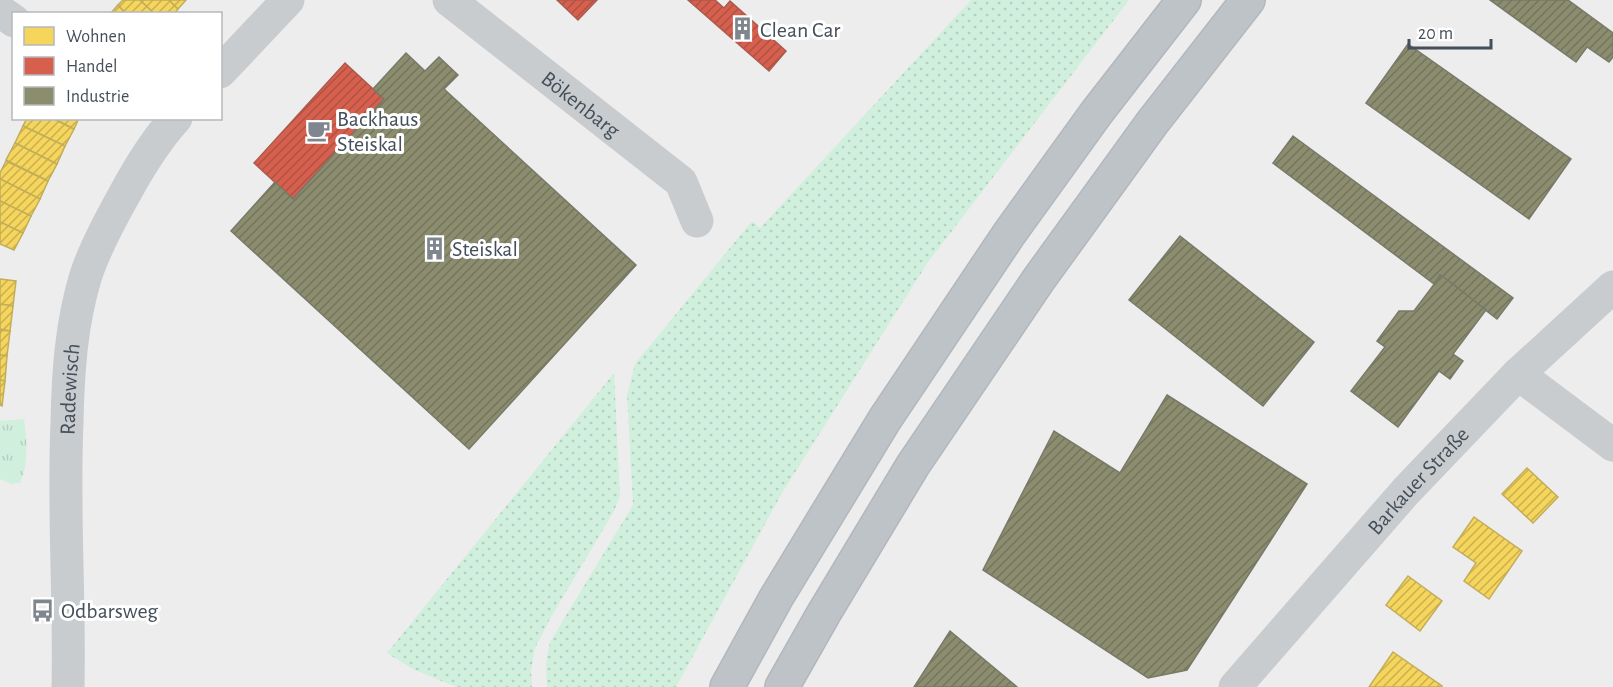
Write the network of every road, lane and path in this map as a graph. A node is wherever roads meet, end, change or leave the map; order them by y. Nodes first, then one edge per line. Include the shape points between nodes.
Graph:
1 (288, 0) edge
2 (449, 0) edge
3 (1184, 0) edge
4 (1248, 0) edge
5 (222, 70) edge
6 (162, 123) edge
7 (697, 221) dead end
8 (1613, 288) edge
9 (1518, 374) junction
10 (1613, 445) edge
11 (68, 687) edge
12 (727, 687) edge
13 (782, 687) edge
14 (1235, 687) edge

1 - 5 street
2 - 7 street, Bökenbarg via 681,182
3 - 12 highway via 1016,224 891,409 776,598
4 - 13 highway via 1038,279 913,465
6 - 11 street, Radewisch via 98,244 76,314 69,361 64,484
8 - 9 street, Barkauer Straße
9 - 10 street
9 - 14 street, Barkauer Straße via 1406,491

